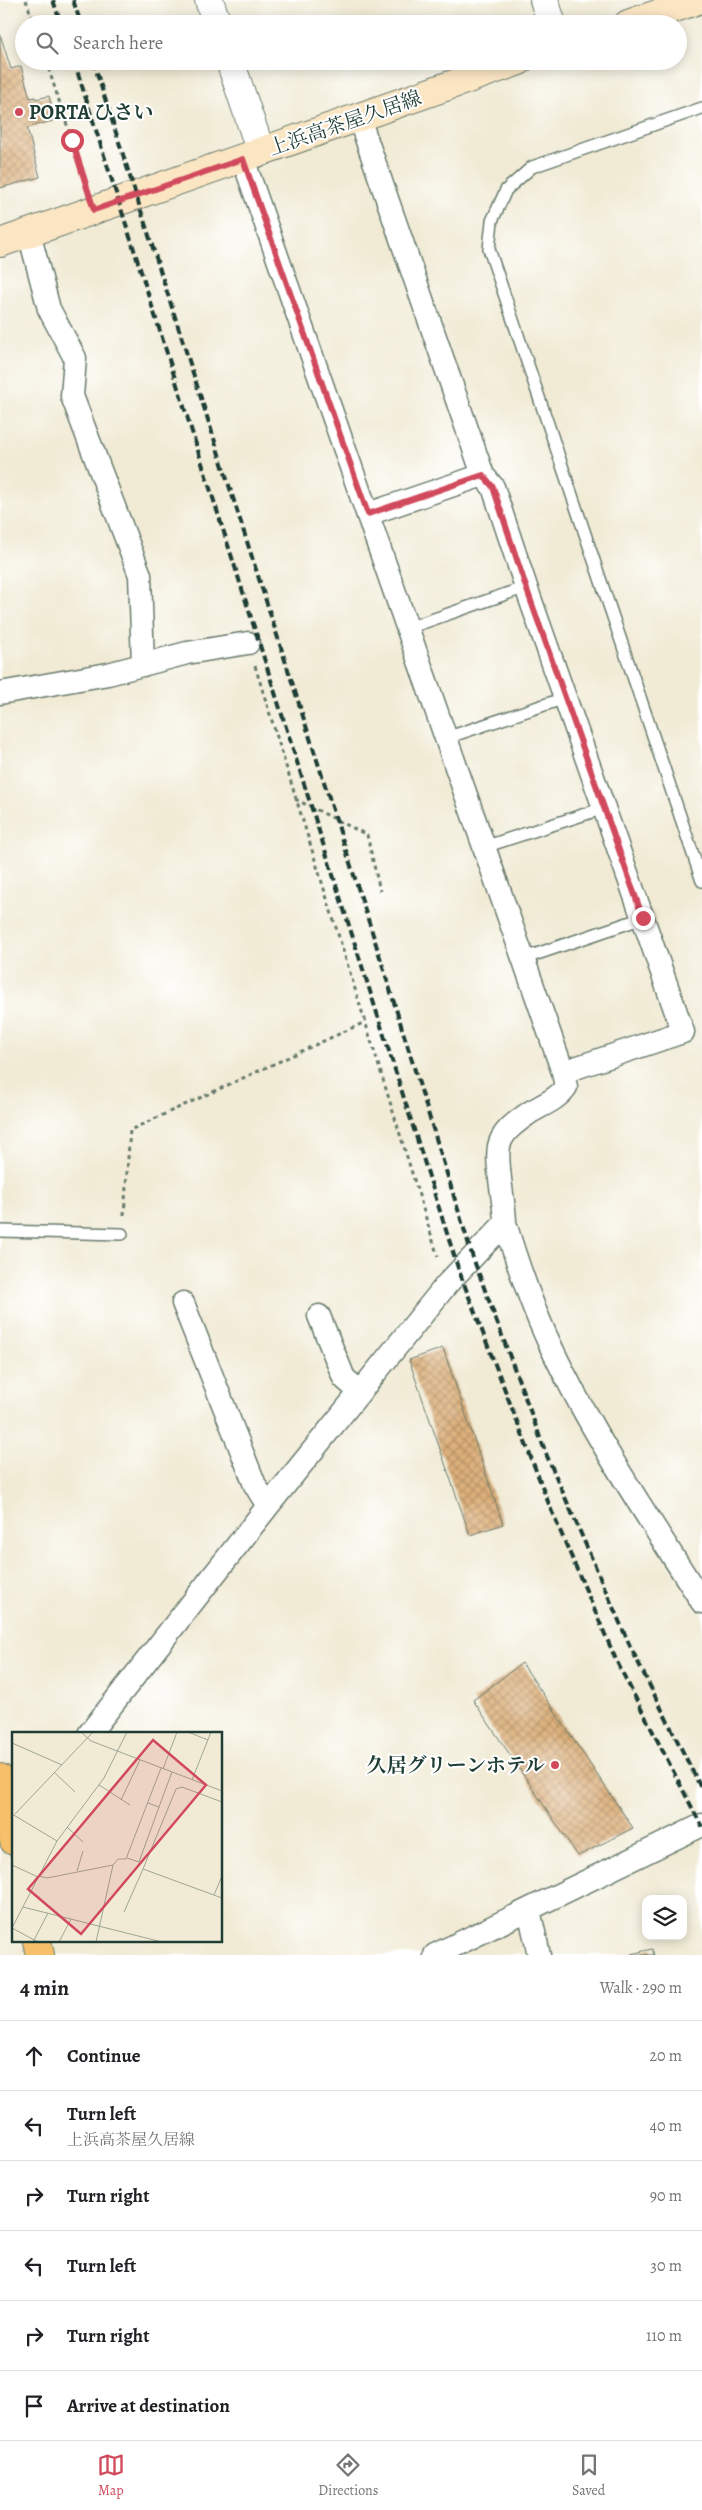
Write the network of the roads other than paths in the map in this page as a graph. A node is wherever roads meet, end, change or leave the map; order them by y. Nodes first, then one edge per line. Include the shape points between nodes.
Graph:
1 (209, 0) edge
2 (544, 0) edge
3 (698, 0) edge
4 (214, 15) edge
5 (549, 15) edge
6 (654, 15) edge
7 (232, 70) edge
8 (494, 70) edge
9 (702, 108) edge
10 (360, 118) junction
11 (252, 156) junction
12 (29, 233) junction
13 (0, 242) edge
14 (483, 475) junction
15 (368, 514) junction
16 (526, 587) junction
17 (408, 628) junction
18 (248, 643) road end
19 (143, 665) junction
20 (0, 693) edge
21 (566, 698) junction
22 (446, 738) junction
23 (604, 808) junction
24 (484, 847) junction
25 (702, 881) edge
26 (643, 918) junction
27 (522, 959) junction
28 (563, 1072) junction
29 (505, 1223) junction
30 (0, 1231) edge
31 (122, 1234) road end
32 (182, 1303) dead end
33 (319, 1316) dead end
34 (360, 1392) junction
35 (268, 1506) junction
36 (702, 1602) edge
37 (91, 1732) edge
38 (4, 1788) edge
39 (702, 1825) edge
40 (12, 1830) edge
41 (529, 1910) junction
42 (37, 1942) edge
43 (40, 1955) edge
44 (436, 1955) edge
45 (539, 1955) edge

1 - 4 street
2 - 5 street
3 - 6 main road
7 - 11 street
8 - 10 main road, 上浜高茶屋久居線
9 - 25 lane via 532,167 506,190 492,221 489,248
10 - 11 main road, 上浜高茶屋久居線
10 - 14 street
11 - 12 main road, 上浜高茶屋久居線
11 - 15 street
12 - 13 main road, 上浜高茶屋久居線
12 - 19 street via 49,310 75,358 72,396 140,575
14 - 15 street
14 - 16 street via 493,487
15 - 17 street
16 - 17 lane
16 - 21 street
17 - 22 street
18 - 19 street via 187,653
19 - 20 street
21 - 22 lane
21 - 23 street
22 - 24 street
23 - 24 lane
23 - 26 street
24 - 27 street
26 - 27 lane
26 - 28 street via 683,1032
27 - 28 street
28 - 29 street via 566,1087 560,1096 524,1117 505,1133 499,1144
29 - 34 street via 447,1284
29 - 36 street via 520,1271 552,1350 585,1414
30 - 31 lane
32 - 35 street via 256,1485
33 - 34 street via 344,1378
34 - 35 street
35 - 37 street
38 - 40 main road
39 - 41 street
41 - 44 street
41 - 45 street
42 - 43 main road

